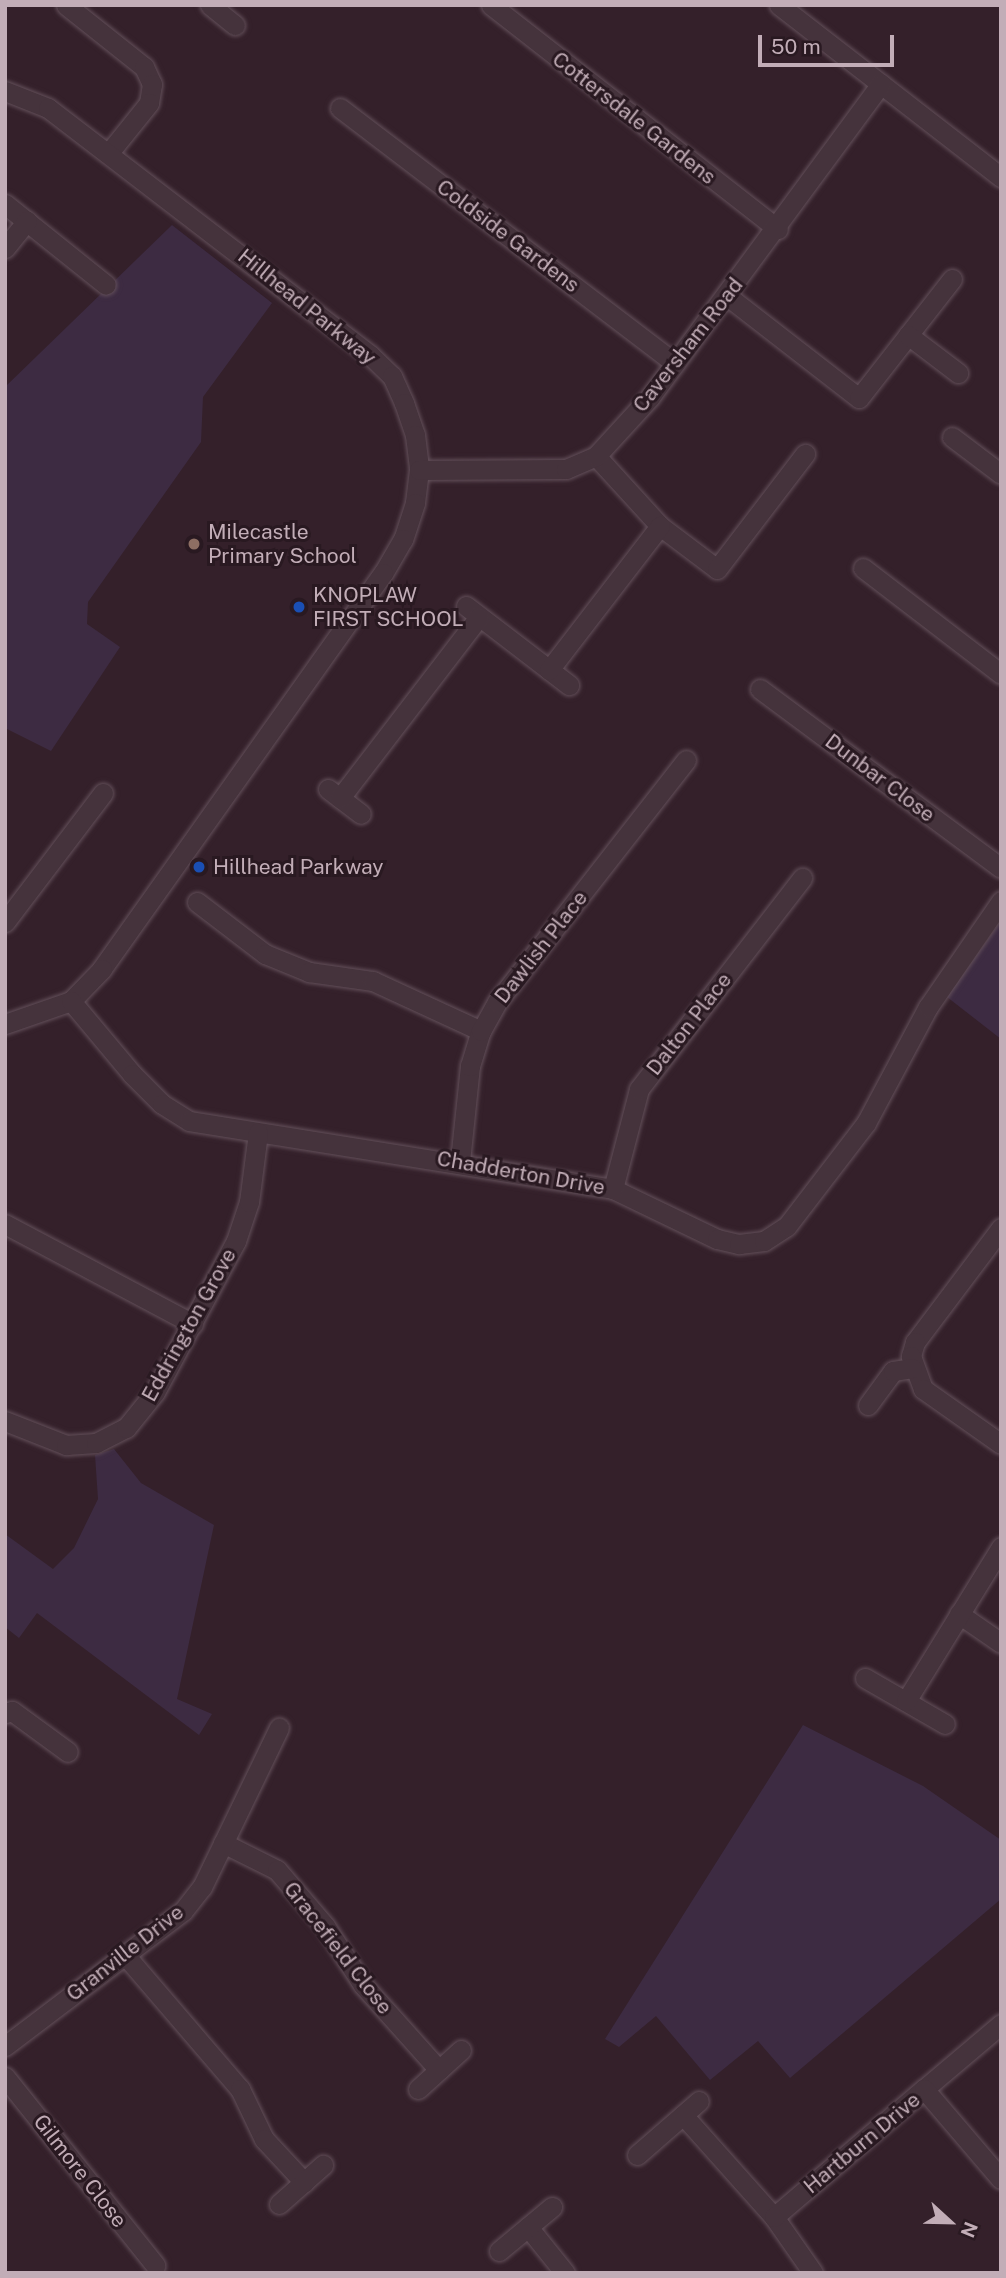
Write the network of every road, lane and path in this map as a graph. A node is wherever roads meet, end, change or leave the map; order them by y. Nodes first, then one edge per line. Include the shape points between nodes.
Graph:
1 (66, 5) edge
2 (210, 5) edge
3 (491, 5) edge
4 (790, 8) edge
5 (236, 25) dead end
6 (881, 84) junction
7 (5, 91) edge
8 (340, 108) dead end
9 (108, 154) junction
10 (1001, 177) edge
11 (5, 204) edge
12 (27, 221) junction
13 (778, 229) junction
14 (5, 248) edge
15 (952, 279) dead end
16 (106, 285) dead end
17 (726, 295) junction
18 (908, 335) junction
19 (675, 363) junction
20 (958, 373) dead end
21 (952, 437) dead end
22 (805, 454) dead end
23 (596, 456) junction
24 (419, 470) junction
25 (1001, 474) edge
26 (660, 526) junction
27 (863, 568) dead end
28 (549, 670) junction
29 (1001, 674) edge
30 (569, 685) dead end
31 (760, 688) dead end
32 (686, 760) dead end
33 (103, 793) dead end
34 (361, 814) dead end
35 (1001, 868) edge
36 (802, 878) dead end
37 (1001, 901) edge
38 (197, 902) dead end
39 (5, 922) edge
40 (71, 1001) junction
41 (5, 1024) edge
42 (481, 1031) junction
43 (258, 1133) junction
44 (460, 1161) junction
45 (614, 1189) junction
46 (5, 1224) edge
47 (1000, 1231) edge
48 (193, 1324) junction
49 (912, 1368) junction
50 (868, 1405) dead end
51 (5, 1421) edge
52 (1001, 1444) edge
53 (1001, 1547) edge
54 (959, 1614) junction
55 (1001, 1643) edge
56 (865, 1678) dead end
57 (906, 1701) junction
58 (5, 1713) edge
59 (945, 1724) dead end
60 (278, 1728) dead end
61 (68, 1752) dead end
62 (223, 1843) junction
63 (125, 1955) junction
64 (1001, 2024) edge
65 (5, 2046) edge
66 (461, 2050) dead end
67 (439, 2070) junction
68 (5, 2077) edge
69 (418, 2089) dead end
70 (925, 2089) junction
71 (699, 2101) dead end
72 (683, 2115) junction
73 (637, 2155) dead end
74 (323, 2165) dead end
75 (1001, 2179) edge
76 (304, 2182) junction
77 (279, 2204) dead end
78 (552, 2207) dead end
79 (774, 2217) junction
80 (528, 2227) junction
81 (499, 2251) dead end
82 (155, 2265) dead end
83 (565, 2273) edge
84 (813, 2273) edge

1 - 9 street via 144,67 152,84 149,103
2 - 5 street
3 - 13 street, Cottersdale Gardens
4 - 6 street
6 - 10 street
6 - 13 street, Caversham Road
7 - 9 street, Hillhead Parkway via 48,108
8 - 19 street, Coldside Gardens
9 - 24 street, Hillhead Parkway via 391,376 415,435
11 - 12 street
12 - 14 street
12 - 16 street
13 - 17 street, Caversham Road
15 - 18 street
17 - 18 street via 859,398
17 - 19 street, Caversham Road
18 - 20 street
19 - 23 street, Caversham Road
21 - 25 street
22 - 26 street via 718,569
23 - 24 street, Caversham Road via 566,469
23 - 26 street
24 - 40 street, Hillhead Parkway via 403,540 383,573 102,969
26 - 28 street
27 - 29 street
28 - 30 street
28 - 34 street via 472,611 334,793
31 - 35 street, Dunbar Close
32 - 42 street, Dawlish Place via 497,1002
33 - 39 street
36 - 45 street, Dalton Place via 639,1088
37 - 45 street, Chadderton Drive via 928,1007 866,1123 787,1226 764,1241 739,1244
38 - 42 street via 265,954 309,972 373,981
40 - 41 street, Hillhead Parkway
40 - 43 street, Chadderton Drive via 162,1104 190,1121
42 - 44 street, Dawlish Place via 470,1066
43 - 44 street, Chadderton Drive
43 - 48 street, Eddrington Grove via 250,1202 236,1241
44 - 45 street, Chadderton Drive
46 - 48 street
47 - 49 street via 915,1342
48 - 51 street, Eddrington Grove via 155,1392 126,1428 96,1443 66,1445
49 - 50 street via 893,1371
49 - 52 street via 923,1389
53 - 54 street
54 - 55 street
54 - 57 street
56 - 57 street
57 - 59 street
58 - 61 street via 12,1711
60 - 62 street, Granville Drive
62 - 63 street, Granville Drive via 202,1887 183,1911
62 - 67 street, Gracefield Close via 277,1870 325,1926 363,1985
63 - 65 street, Granville Drive
63 - 76 street via 240,2089 264,2139
64 - 70 street
66 - 67 street
67 - 69 street
68 - 82 street, Gilmore Close
70 - 75 street, Hartburn Drive
70 - 79 street, Hartburn Drive
71 - 72 street
72 - 73 street
72 - 79 street
74 - 76 street
76 - 77 street
78 - 80 street
79 - 84 street
80 - 81 street
80 - 83 street

